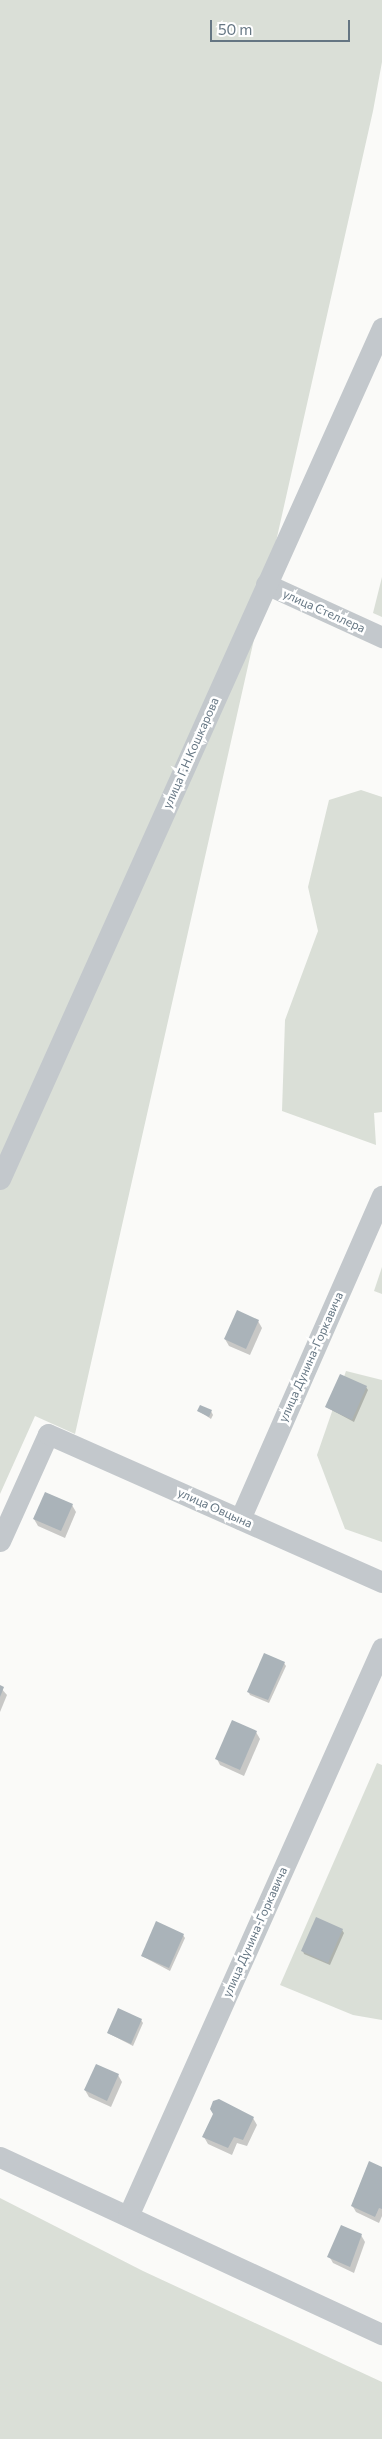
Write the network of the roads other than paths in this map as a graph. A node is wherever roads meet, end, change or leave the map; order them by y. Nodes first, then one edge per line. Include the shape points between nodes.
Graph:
1 (382, 328) edge
2 (266, 584) junction
3 (382, 637) edge
4 (0, 1179) edge
5 (382, 1196) edge
6 (240, 1519) junction
7 (0, 1541) edge
8 (382, 1582) edge
9 (382, 1648) edge
10 (0, 2157) edge
11 (128, 2216) junction
12 (382, 2334) edge

1 - 2 street, улица Г.Н.Кошкарова
2 - 3 street, улица Стеллера
2 - 4 street, улица Г.Н.Кошкарова
5 - 6 street, улица Дунина-Горкавича
6 - 7 street, улица Овцына via 48,1434
6 - 8 street, улица Овцына
9 - 11 street, улица Дунина-Горкавича
10 - 11 street
11 - 12 street

